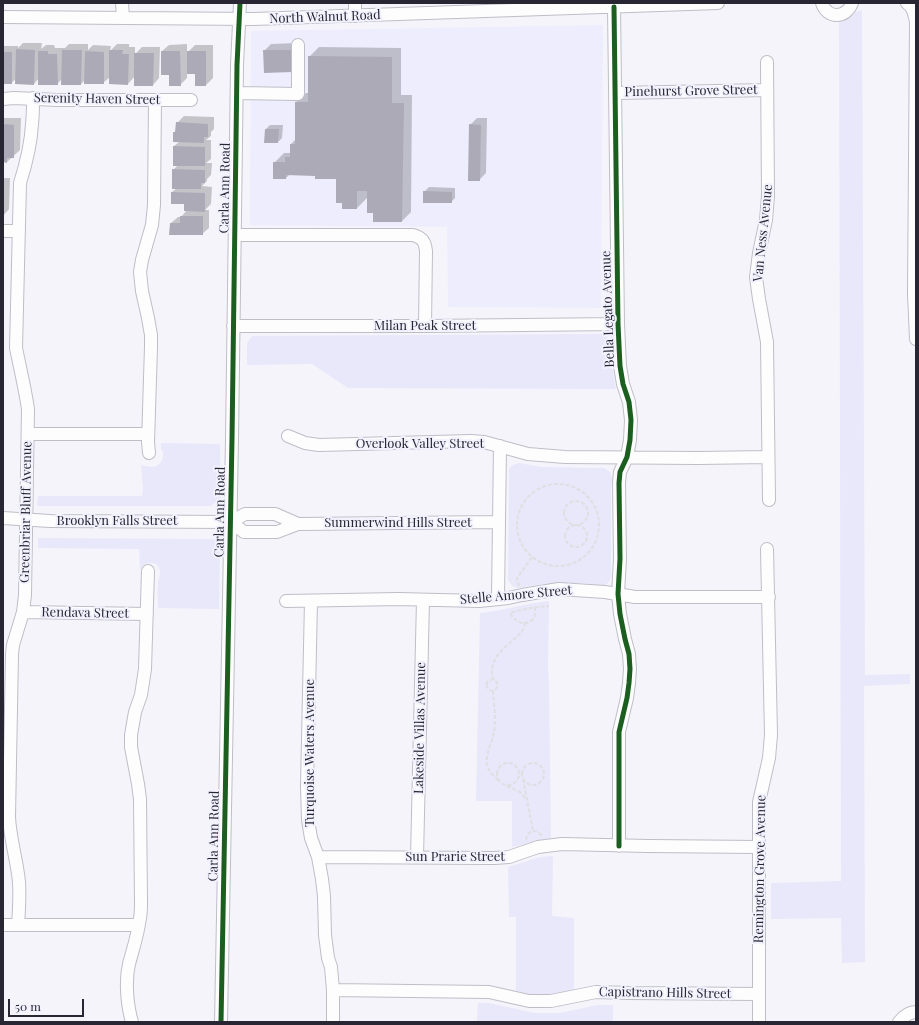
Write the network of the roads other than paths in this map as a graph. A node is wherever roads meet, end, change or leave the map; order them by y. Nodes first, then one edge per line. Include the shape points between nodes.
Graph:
1 (122, 3) edge
2 (240, 3) edge
3 (355, 3) edge
4 (718, 3) edge
5 (822, 3) edge
6 (852, 3) edge
7 (907, 3) edge
8 (690, 4) edge
9 (578, 5) edge
10 (466, 7) edge
11 (614, 7) junction
12 (356, 16) junction
13 (3, 17) edge
14 (123, 18) junction
15 (240, 19) junction
16 (298, 45) dead end
17 (767, 62) dead end
18 (916, 84) edge
19 (767, 90) junction
20 (237, 93) junction
21 (616, 93) junction
22 (33, 98) junction
23 (3, 99) edge
24 (155, 100) junction
25 (191, 100) dead end
26 (916, 194) edge
27 (3, 231) edge
28 (19, 231) junction
29 (235, 235) junction
30 (618, 324) junction
31 (234, 326) junction
32 (425, 326) junction
33 (916, 339) edge
34 (28, 434) junction
35 (148, 434) junction
36 (288, 436) dead end
37 (500, 446) junction
38 (149, 453) dead end
39 (627, 457) junction
40 (768, 457) junction
41 (769, 500) dead end
42 (3, 518) edge
43 (26, 520) junction
44 (231, 522) junction
45 (499, 522) junction
46 (298, 524) junction
47 (767, 549) dead end
48 (148, 570) dead end
49 (618, 594) junction
50 (769, 597) junction
51 (503, 599) junction
52 (423, 600) junction
53 (286, 601) dead end
54 (311, 601) junction
55 (23, 612) junction
56 (147, 614) junction
57 (618, 846) junction
58 (759, 847) junction
59 (318, 857) junction
60 (417, 857) junction
61 (3, 925) edge
62 (18, 925) junction
63 (139, 925) junction
64 (333, 990) junction
65 (759, 994) junction
66 (916, 1012) edge
67 (899, 1021) edge
68 (132, 1022) edge
69 (221, 1022) edge
70 (333, 1022) edge
71 (759, 1022) edge

1 - 14 street
2 - 15 street, Carla Ann Road
3 - 12 street
4 - 8 street, North Walnut Road
5 - 6 street via 825,9 834,15 845,13
7 - 18 street via 914,11 916,22
8 - 11 street, North Walnut Road
9 - 10 street, North Walnut Road
9 - 11 street, North Walnut Road
10 - 12 street, North Walnut Road
11 - 21 street, Bella Legato Avenue
12 - 15 street, North Walnut Road
13 - 14 street, North Walnut Road
14 - 15 street, North Walnut Road
15 - 20 street, Carla Ann Road
16 - 20 street via 298,94
17 - 19 street, Van Ness Avenue
18 - 26 street
19 - 21 street, Pinehurst Grove Street
19 - 40 street, Van Ness Avenue via 768,202 756,277 767,342
20 - 29 street, Carla Ann Road
21 - 30 street, Bella Legato Avenue
22 - 23 street, Serenity Haven Street
22 - 24 street, Serenity Haven Street
22 - 28 street, Greenbriar Bluff Avenue via 31,138 20,183
24 - 25 street, Serenity Haven Street
24 - 35 street via 154,205 152,225 140,272 151,347
26 - 33 street
27 - 28 street
28 - 34 street, Greenbriar Bluff Avenue via 16,348 26,393
29 - 31 street, Carla Ann Road
29 - 32 street via 418,237 425,242 426,251
30 - 32 street, Milan Peak Street
30 - 39 street, Bella Legato Avenue via 620,366 631,420
31 - 32 street, Milan Peak Street
31 - 44 street, Carla Ann Road
34 - 35 street
34 - 43 street, Greenbriar Bluff Avenue
35 - 38 street
36 - 37 street, Overlook Valley Street via 319,445 471,441
37 - 39 street, Overlook Valley Street via 544,456
37 - 45 street
39 - 40 street, Overlook Valley Street
39 - 49 street, Bella Legato Avenue via 620,472 619,483
40 - 41 street, Van Ness Avenue
42 - 43 street, Brooklyn Falls Street
43 - 44 street, Brooklyn Falls Street
43 - 55 street, Greenbriar Bluff Avenue
44 - 46 street, Summerwind Hills Street via 245,514 275,514
44 - 46 street, Summerwind Hills Street via 244,532 277,532
44 - 69 street, Carla Ann Road
45 - 46 street, Summerwind Hills Street
45 - 51 street
47 - 50 street, Remington Grove Avenue
48 - 56 street
49 - 50 street, Stelle Amore Street via 634,597
49 - 51 street, Stelle Amore Street via 559,589
49 - 57 street, Bella Legato Avenue via 621,620 630,654 630,669 627,698 619,732
50 - 58 street, Remington Grove Avenue via 771,735 769,758 759,802
51 - 52 street, Stelle Amore Street
52 - 54 street, Stelle Amore Street
52 - 60 street, Lakeside Villas Avenue
53 - 54 street, Stelle Amore Street
54 - 59 street, Turquoise Waters Avenue via 308,820
55 - 56 street, Rendava Street
55 - 62 street, Greenbriar Bluff Avenue via 12,650 10,755 10,831 19,881
56 - 63 street via 146,669 131,735 140,799
57 - 58 street, Sun Prarie Street
57 - 60 street, Sun Prarie Street via 562,844 538,847 509,857 494,858
58 - 65 street, Remington Grove Avenue
59 - 60 street, Sun Prarie Street
59 - 64 street, Turquoise Waters Avenue
61 - 62 street
62 - 63 street
63 - 68 street via 128,977 127,999
64 - 65 street, Capistrano Hills Street via 490,992 529,1001 551,1001 596,992
64 - 70 street, Turquoise Waters Avenue
65 - 71 street, Remington Grove Avenue
66 - 67 street via 906,1015

